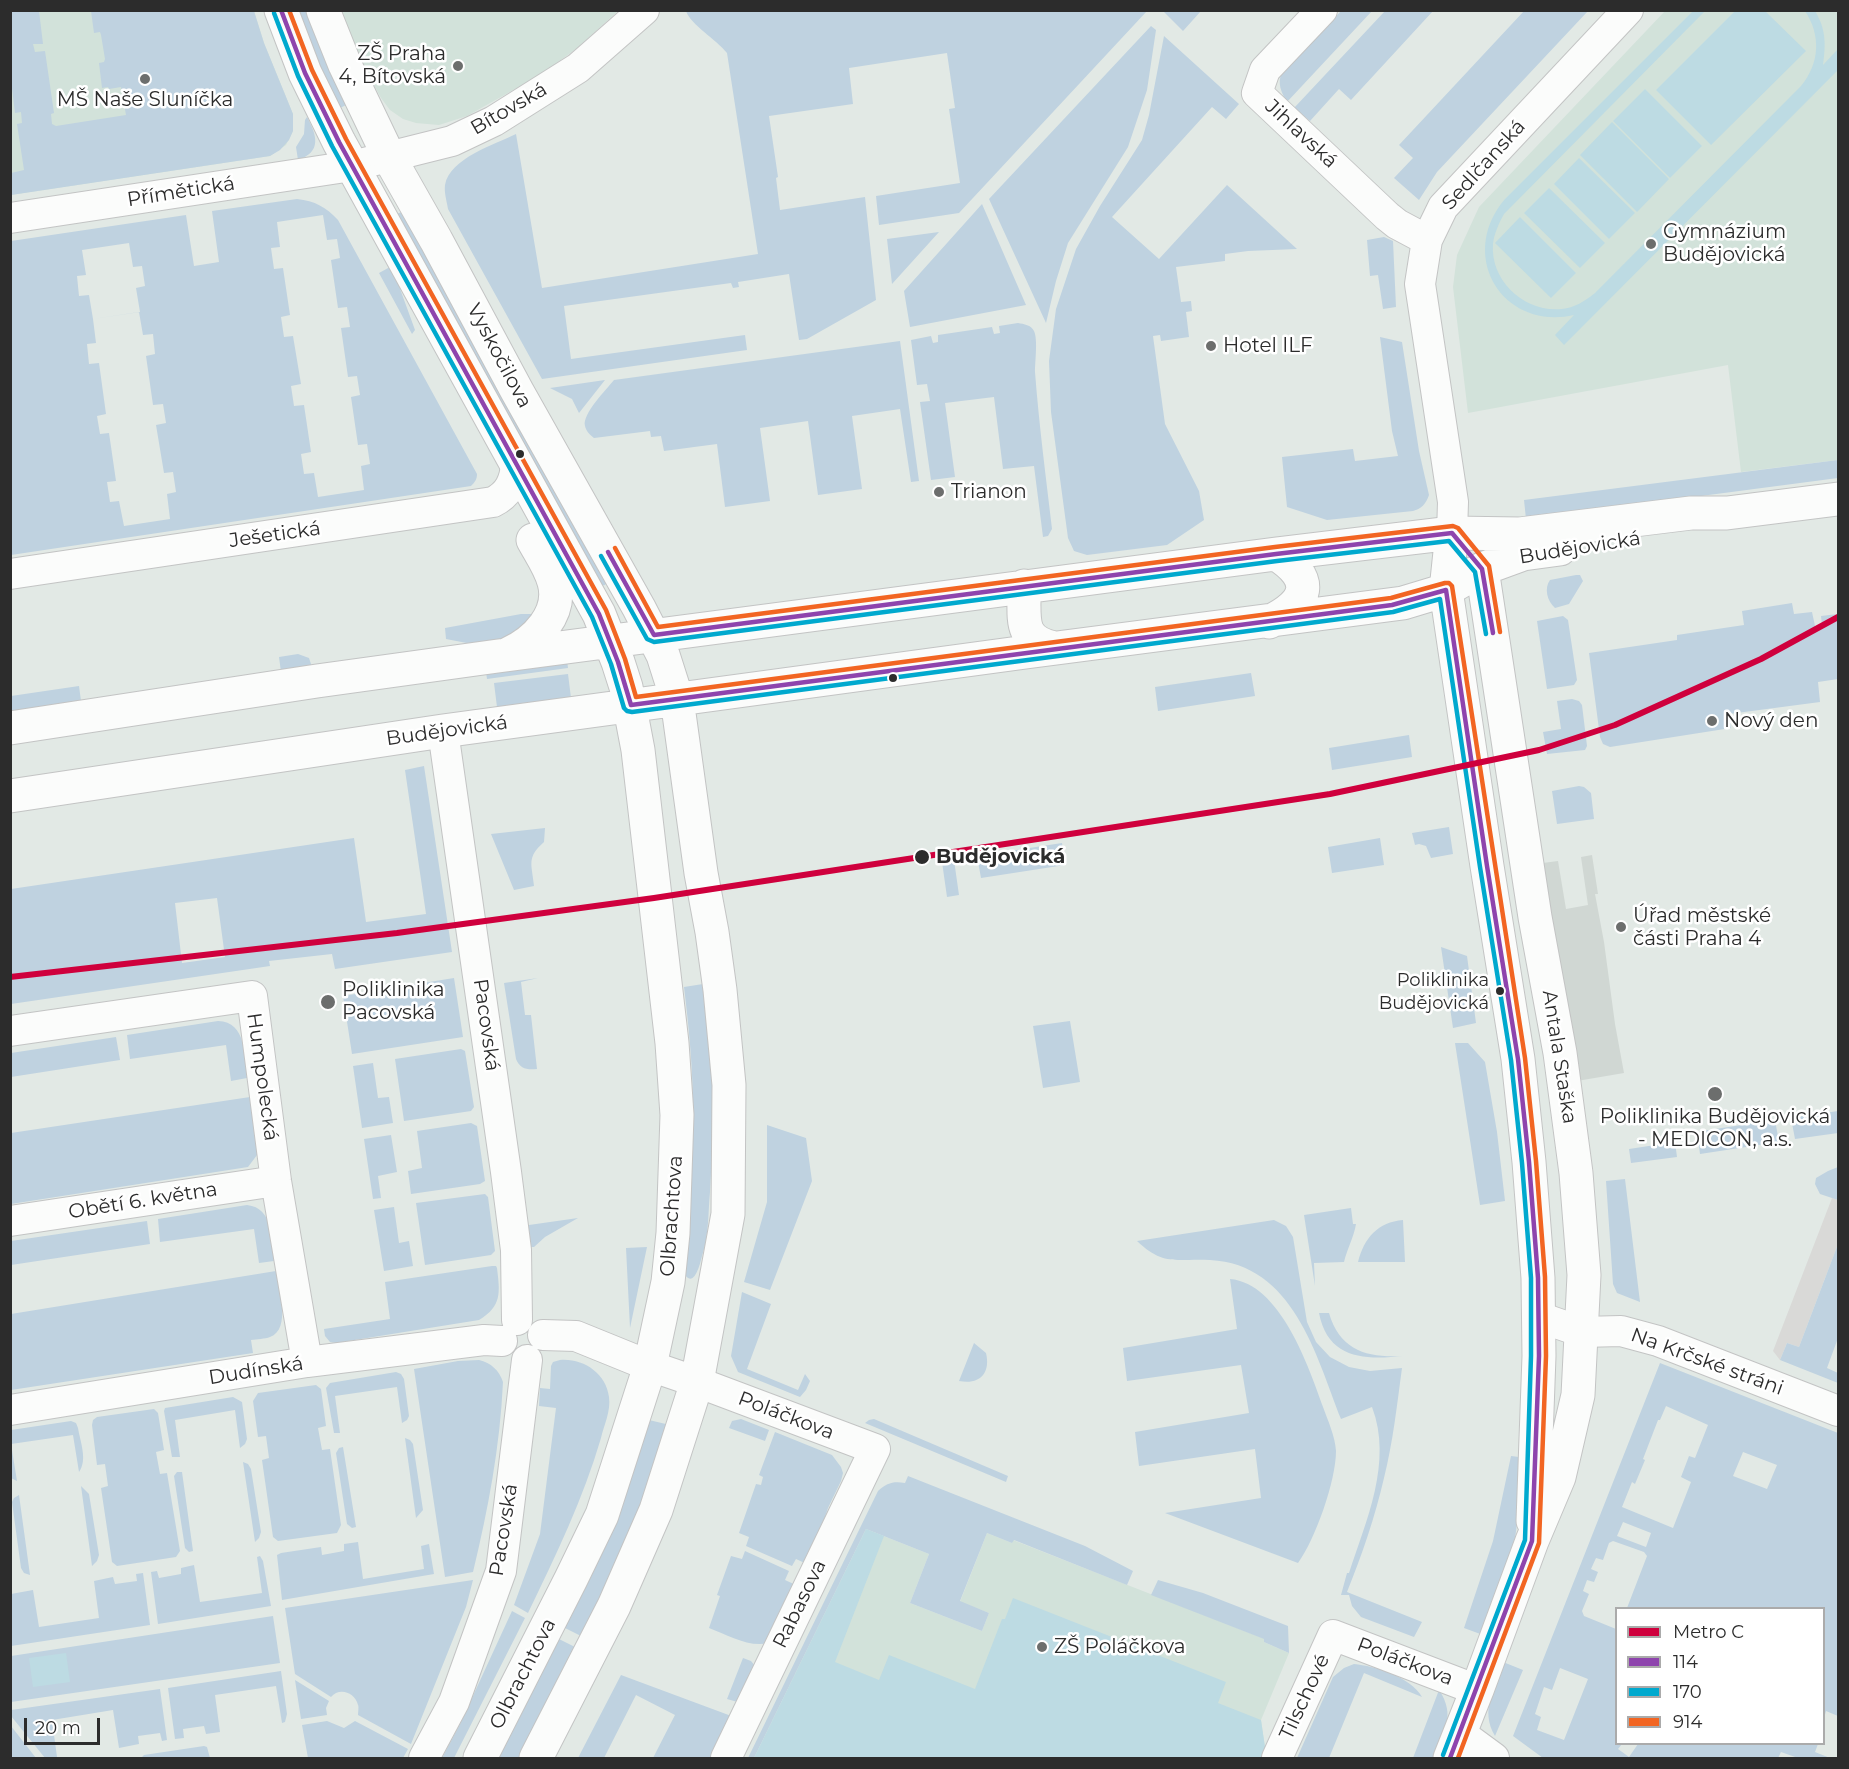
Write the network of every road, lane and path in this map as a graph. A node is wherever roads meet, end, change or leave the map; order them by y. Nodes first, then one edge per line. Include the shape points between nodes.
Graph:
1 (280, 10) edge
2 (324, 10) edge
3 (644, 10) edge
4 (1322, 10) edge
5 (1628, 10) edge
6 (389, 158) junction
7 (352, 166) junction
8 (10, 218) edge
9 (1428, 240) junction
10 (521, 474) junction
11 (1839, 499) edge
12 (1727, 513) junction
13 (1452, 533) junction
14 (1276, 554) junction
15 (1482, 569) junction
16 (10, 574) edge
17 (1024, 586) junction
18 (1446, 590) junction
19 (1269, 622) junction
20 (654, 635) junction
21 (610, 640) junction
22 (1054, 648) junction
23 (505, 655) junction
24 (677, 699) junction
25 (631, 705) junction
26 (10, 728) edge
27 (443, 731) junction
28 (10, 796) edge
29 (10, 1031) edge
30 (276, 1181) junction
31 (10, 1221) edge
32 (1539, 1317) junction
33 (510, 1331) junction
34 (1582, 1332) junction
35 (543, 1335) junction
36 (527, 1360) junction
37 (307, 1362) junction
38 (650, 1366) junction
39 (697, 1382) junction
40 (10, 1410) edge
41 (1839, 1411) edge
42 (875, 1449) joint
43 (1532, 1541) junction
44 (1333, 1635) joint
45 (1477, 1690) junction
46 (1455, 1746) edge
47 (424, 1758) edge
48 (480, 1758) edge
49 (536, 1758) edge
50 (726, 1758) edge
51 (1277, 1758) edge
52 (1494, 1758) edge

1 - 7 street, Vyskočilova via 305,73
2 - 6 street, Vyskočilova
3 - 6 street, Bítovská via 578,68 494,121 452,141
4 - 9 street, Jihlavská via 1265,70 1257,93 1387,216
5 - 9 street, Sedlčanská via 1443,207
6 - 7 street, Bítovská
6 - 20 street, Vyskočilova
7 - 8 street, Přímětická
7 - 10 street, Vyskočilova
9 - 13 street, Sedlčanská via 1420,284 1453,502
10 - 16 street, Ješetická via 493,502
10 - 21 street, Vyskočilova
10 - 23 street via 527,530 554,579 556,595 549,618 538,633
11 - 12 street, Budějovická
12 - 13 street, Budějovická via 1691,513 1520,534
12 - 15 street, Budějovická via 1690,531 1523,554
13 - 14 street, Budějovická
13 - 15 street
13 - 18 street, Antala Staška
14 - 17 street, Budějovická
14 - 19 street via 1297,570 1302,591 1289,611
15 - 18 street, Budějovická
15 - 34 street, Antala Staška via 1575,1162 1584,1275
17 - 20 street, Budějovická
17 - 22 street via 1029,634 1036,642
18 - 19 street, Budějovická via 1403,603
18 - 32 street, Antala Staška via 1518,1059
19 - 22 street, Budějovická
20 - 21 street, Budějovická
20 - 24 street, Vyskočilova
21 - 23 street, Budějovická
21 - 25 street, Olbrachtova
22 - 24 street, Budějovická
23 - 26 street, Budějovická
24 - 25 street, Budějovická
24 - 39 street via 720,990 729,1085 728,1214
25 - 27 street, Budějovická
25 - 38 street, Olbrachtova via 677,1115 672,1243 663,1311
27 - 28 street, Budějovická
27 - 33 street, Pacovská via 516,1250
29 - 30 street, Humpolecká via 252,996
30 - 31 street, Obětí 6. května
30 - 37 street, Humpolecká
32 - 34 street, Na Krčské stráni
32 - 43 street, Antala Staška
33 - 35 street via 524,1319 536,1324
33 - 36 street via 508,1354
33 - 37 street, Dudínská via 484,1340
34 - 41 street, Na Krčské stráni via 1621,1331 1658,1341
34 - 43 street, Antala Staška via 1578,1395 1560,1477
35 - 36 street via 542,1348
35 - 38 street via 576,1336
36 - 47 street, Pacovská via 501,1571 454,1702
37 - 40 street, Dudínská
38 - 39 street, Poláčkova
38 - 48 street, Olbrachtova via 602,1515
39 - 42 street, Poláčkova
39 - 49 street via 656,1510 614,1606
42 - 50 street, Rabasova
43 - 45 street, Antala Staška
44 - 45 street, Poláčkova
44 - 51 street, Tilschové
45 - 46 street, Antala Staška
46 - 52 street

